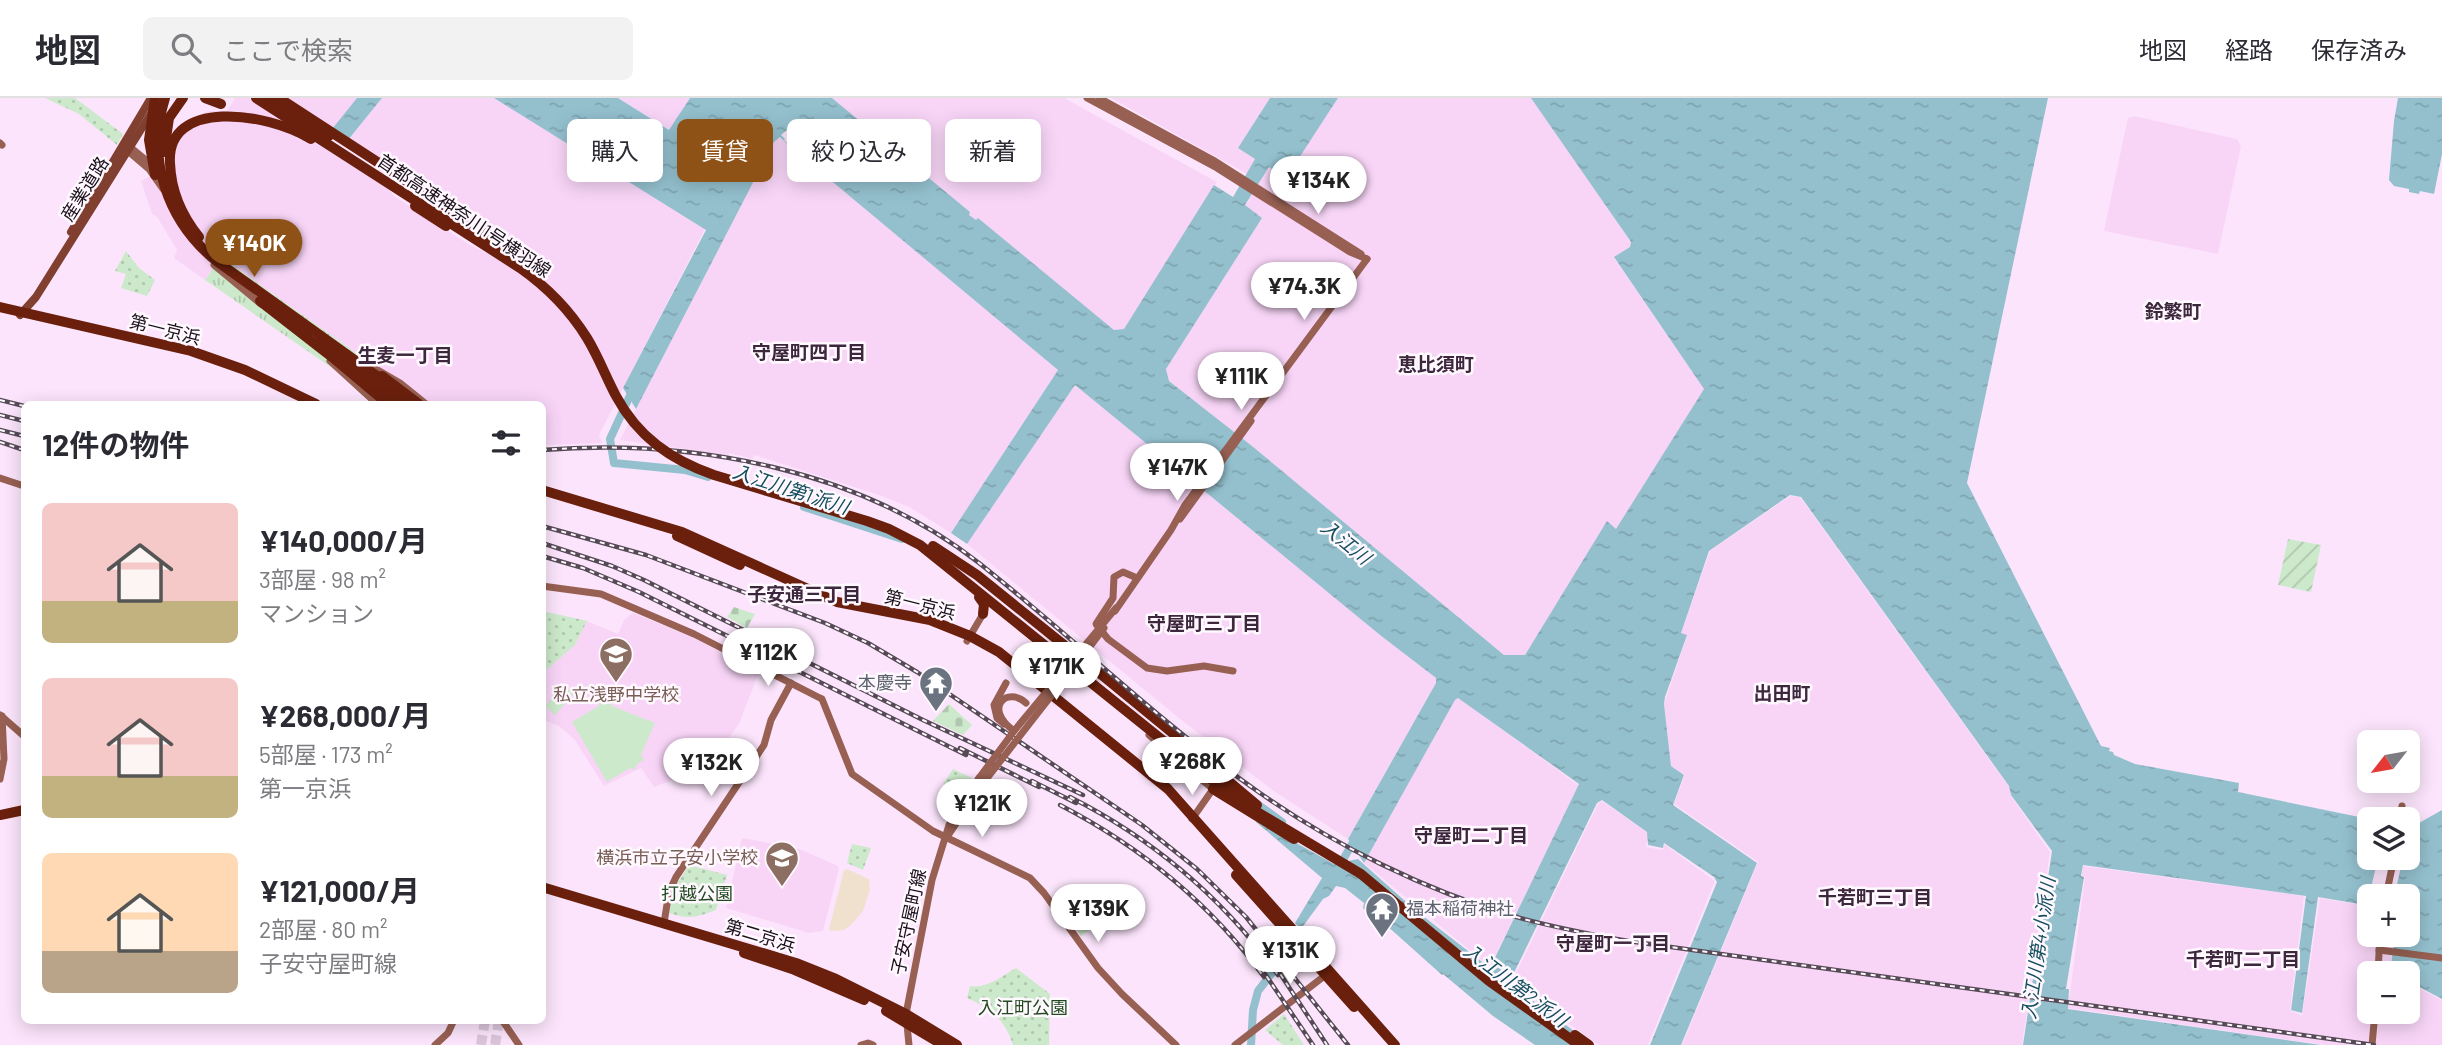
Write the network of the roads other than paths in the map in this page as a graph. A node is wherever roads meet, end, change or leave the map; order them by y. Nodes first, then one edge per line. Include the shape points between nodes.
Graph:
1 (158, 98) edge
2 (183, 98) edge
3 (205, 98) edge
4 (262, 98) edge
5 (279, 98) edge
6 (285, 98) edge
7 (1087, 98) edge
8 (1099, 98) edge
9 (252, 113) junction
10 (313, 119) junction
11 (133, 152) junction
12 (1241, 180) junction
13 (490, 249) junction
14 (212, 265) junction
15 (531, 269) junction
16 (33, 297) junction
17 (275, 304) junction
18 (0, 309) edge
19 (26, 314) junction
20 (295, 322) junction
21 (334, 346) junction
22 (315, 347) junction
23 (300, 401) edge
24 (310, 401) edge
25 (376, 401) edge
26 (383, 401) edge
27 (390, 401) edge
28 (399, 401) edge
29 (407, 401) edge
30 (415, 401) edge
31 (422, 401) edge
32 (0, 478) edge
33 (21, 485) edge
34 (546, 491) edge
35 (546, 497) edge
36 (878, 524) junction
37 (933, 546) junction
38 (1137, 578) junction
39 (546, 587) edge
40 (979, 597) junction
41 (996, 611) dead end
42 (983, 614) joint
43 (969, 638) junction
44 (1056, 645) junction
45 (1075, 660) junction
46 (1233, 671) dead end
47 (1065, 678) junction
48 (791, 683) junction
49 (1006, 683) dead end
50 (1, 715) edge
51 (1014, 731) junction
52 (21, 733) edge
53 (0, 779) edge
54 (982, 780) junction
55 (1216, 792) junction
56 (21, 805) edge
57 (1257, 805) junction
58 (0, 809) edge
59 (21, 811) edge
60 (0, 815) edge
61 (1193, 819) junction
62 (947, 837) junction
63 (1361, 874) junction
64 (546, 888) edge
65 (546, 894) edge
66 (664, 923) junction
67 (2379, 947) edge
68 (2379, 950) junction
69 (2442, 958) edge
70 (2379, 961) edge
71 (1327, 973) junction
72 (907, 1018) junction
73 (452, 1024) edge
74 (505, 1024) edge
75 (2374, 1024) edge
76 (435, 1045) edge
77 (519, 1045) edge
78 (861, 1045) edge
79 (873, 1045) edge
80 (909, 1045) edge
81 (943, 1045) edge
82 (957, 1045) edge
83 (1176, 1045) edge
84 (1235, 1045) edge
85 (1387, 1045) edge
86 (1395, 1045) edge
87 (1579, 1045) edge
88 (1589, 1045) edge
89 (2372, 1045) edge

1 - 11 main road, 産業道路
1 - 14 highway, bridge via 153,144 161,192 181,231
1 - 16 main road, 産業道路
1 - 17 highway, bridge via 159,165 168,199 181,223 206,253
2 - 14 highway, bridge via 166,130 166,180 180,225
3 - 9 highway
4 - 13 highway, 首都高速神奈川1号横羽線, bridge
4 - 15 highway, bridge
5 - 10 highway, 首都高速神奈川1号横羽線, bridge
6 - 10 highway, bridge
7 - 12 street
8 - 12 street
9 - 13 highway, bridge via 304,134 436,220
9 - 17 highway, bridge via 211,108 188,116 172,138 170,175 179,206 199,238
10 - 15 highway, 首都高速神奈川1号横羽線, bridge via 465,219
11 - 16 main road, 産業道路
11 - 20 street, bridge via 161,175 210,253
11 - 22 street, bridge via 157,179 206,256
12 - 38 street, 子安守屋町線 via 1367,259
13 - 36 highway, 首都高速神奈川1号横羽線, bridge via 537,281 568,311 628,415 667,454 702,471
14 - 22 highway, bridge
15 - 37 highway, 首都高速神奈川1号横羽線, bridge via 576,311 632,410 670,449 723,472 880,519
16 - 19 main road via 34,305
16 - 19 main road, 産業道路 via 23,306
17 - 21 highway, bridge
18 - 19 highway, 第一京浜
19 - 23 highway, 第一京浜 via 225,366
19 - 24 highway, 第一京浜 via 224,361
20 - 28 highway, bridge
20 - 31 street, bridge via 400,383
21 - 29 highway, bridge
21 - 30 highway, bridge
22 - 25 highway, bridge
22 - 26 highway, bridge
22 - 27 highway, bridge
32 - 33 street
34 - 43 highway, 第一京浜 via 682,532 837,602 930,620
35 - 43 highway, 第一京浜 via 668,532 821,601
36 - 40 highway, bridge via 928,554
36 - 63 highway, 首都高速神奈川1号横羽線, bridge via 940,559 1226,790
37 - 44 highway, 首都高速神奈川1号横羽線
37 - 45 highway via 969,569
38 - 45 street, 子安守屋町線, bridge
38 - 46 street via 1123,572 1114,577 1113,598 1096,624 1104,636 1153,670 1204,666
39 - 48 street via 601,594
40 - 41 highway, bridge
40 - 42 highway
42 - 43 street
43 - 61 highway, 第一京浜 via 999,652 1168,789
44 - 55 highway via 1098,672 1219,772
44 - 57 highway, 首都高速神奈川1号横羽線, bridge
45 - 47 street, 子安守屋町線, bridge
45 - 51 street, 子安守屋町線, bridge
45 - 57 highway, bridge
47 - 54 street, 子安守屋町線, bridge
47 - 55 street, bridge via 1077,676
48 - 62 street via 822,699 852,774
48 - 66 street via 771,720 764,745 676,877
49 - 51 street, bridge via 994,705 997,718 1004,724 1011,727 1022,724 1028,710 1017,697 1009,697 999,706 999,718 1003,723
50 - 52 street
50 - 53 street via 4,759
51 - 54 street, 子安守屋町線, bridge
54 - 62 street, 子安守屋町線
55 - 61 street
55 - 63 highway, bridge
56 - 58 highway
57 - 88 highway, 首都高速神奈川1号横羽線, bridge via 1364,869 1512,992
59 - 60 highway
61 - 71 highway, 第一京浜
62 - 72 street, 子安守屋町線 via 928,898
62 - 83 street via 1036,883 1098,968
63 - 87 highway, 首都高速神奈川1号横羽線, bridge via 1489,981
64 - 66 highway, 第二京浜
65 - 72 highway, 第二京浜 via 792,969
66 - 72 highway, 第二京浜 via 796,963
67 - 68 street
68 - 69 street
68 - 70 street
71 - 84 street
71 - 85 highway, 第一京浜
71 - 86 highway, 第一京浜
72 - 80 street, 子安守屋町線
72 - 81 highway, 第二京浜
72 - 82 highway, 第二京浜
73 - 76 street
74 - 77 street
75 - 89 street
78 - 79 street

